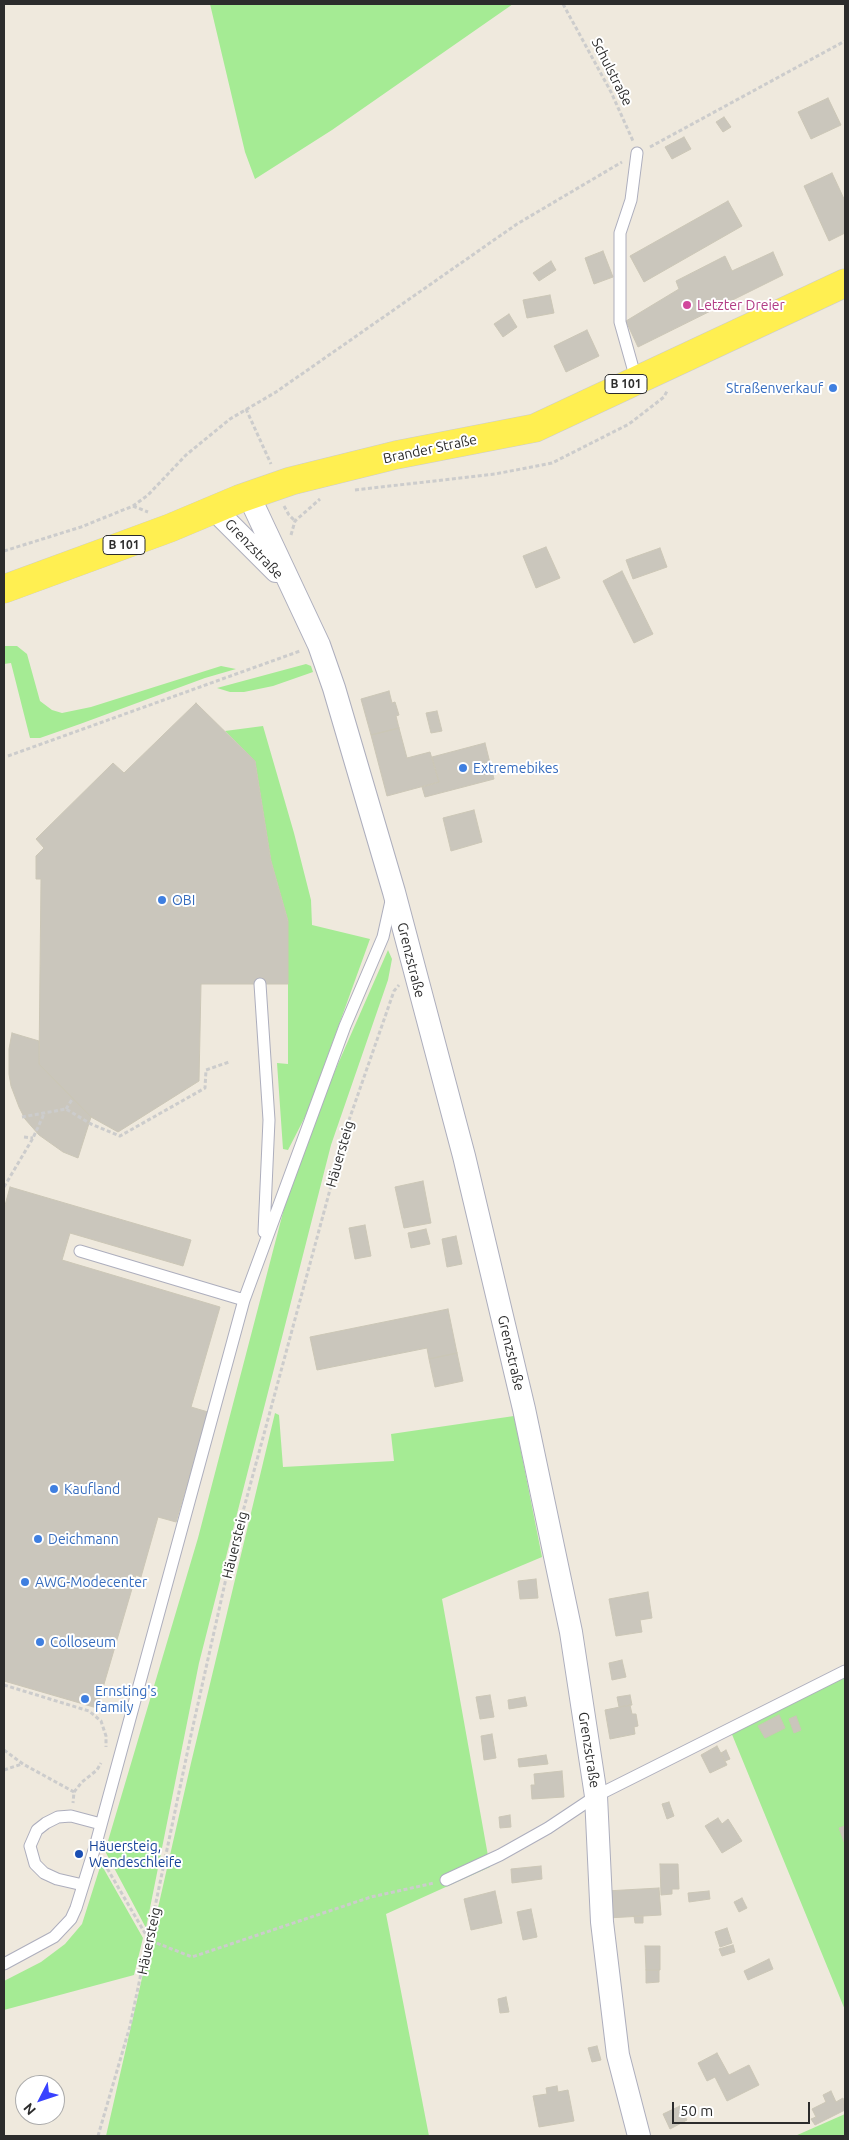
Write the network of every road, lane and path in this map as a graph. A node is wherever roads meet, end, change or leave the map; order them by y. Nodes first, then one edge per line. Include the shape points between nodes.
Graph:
1 (563, 4) edge
2 (845, 41) edge
3 (637, 153) junction
4 (845, 283) edge
5 (665, 366) junction
6 (636, 379) junction
7 (347, 492) dead end
8 (249, 496) junction
9 (323, 497) dead end
10 (215, 510) junction
11 (290, 540) dead end
12 (4, 551) edge
13 (4, 589) edge
14 (292, 589) junction
15 (319, 644) junction
16 (8, 756) dead end
17 (394, 892) junction
18 (412, 967) junction
19 (260, 984) dead end
20 (229, 1062) dead end
21 (73, 1098) dead end
22 (66, 1109) junction
23 (44, 1114) junction
24 (22, 1117) dead end
25 (24, 1137) dead end
26 (33, 1138) junction
27 (4, 1187) edge
28 (264, 1244) junction
29 (80, 1251) dead end
30 (244, 1300) junction
31 (845, 1671) edge
32 (4, 1685) edge
33 (4, 1750) edge
34 (23, 1764) junction
35 (4, 1770) edge
36 (74, 1792) junction
37 (596, 1796) junction
38 (72, 1816) junction
39 (101, 1824) junction
40 (95, 1847) junction
41 (446, 1880) joint
42 (83, 1885) junction
43 (149, 1940) junction
44 (4, 1964) edge
45 (98, 2136) edge
46 (639, 2136) edge

1 - 3 path, Schulstraße via 611,92
2 - 3 path
3 - 6 lane via 631,200 620,233 620,322
3 - 12 path via 517,224 276,392 230,419 186,455 133,506 89,524
4 - 5 main road, Brander Straße / B 101
5 - 6 main road, Brander Straße / B 101
5 - 7 path via 669,387 664,397 629,424 552,463 495,474
6 - 8 main road, Brander Straße / B 101 via 535,428 396,455 290,481
8 - 10 main road, Brander Straße / B 101
8 - 14 street, Grenzstraße
9 - 11 path via 295,521
10 - 13 main road, Brander Straße / B 101
10 - 14 street, Grenzstraße
14 - 15 street, Grenzstraße
15 - 16 path
15 - 17 street, Grenzstraße
17 - 18 street, Grenzstraße
17 - 28 lane via 383,937 345,1026
18 - 37 street, Grenzstraße via 464,1156 524,1409 571,1632
18 - 43 path, Häuersteig via 394,991 348,1123 292,1329 231,1556
19 - 28 lane via 269,1120
20 - 22 path via 206,1070 205,1088 120,1136
21 - 22 path
22 - 23 path
23 - 24 path
23 - 26 path
25 - 26 path
26 - 27 path
28 - 30 lane
29 - 30 lane
30 - 39 lane
31 - 37 lane
32 - 36 path via 89,1711 101,1721 106,1736 106,1755 97,1770
33 - 34 path
34 - 35 path
34 - 36 path
36 - 38 path
37 - 41 lane via 500,1855
37 - 46 street, Grenzstraße via 602,1922 617,2046
38 - 39 lane
38 - 42 lane via 58,1817 46,1823 37,1830 30,1846 35,1864 44,1873
39 - 40 lane
40 - 42 lane
40 - 43 path
41 - 43 path via 371,1897 192,1957
42 - 44 lane via 74,1914 64,1929
43 - 45 path, Häuersteig via 130,2026

